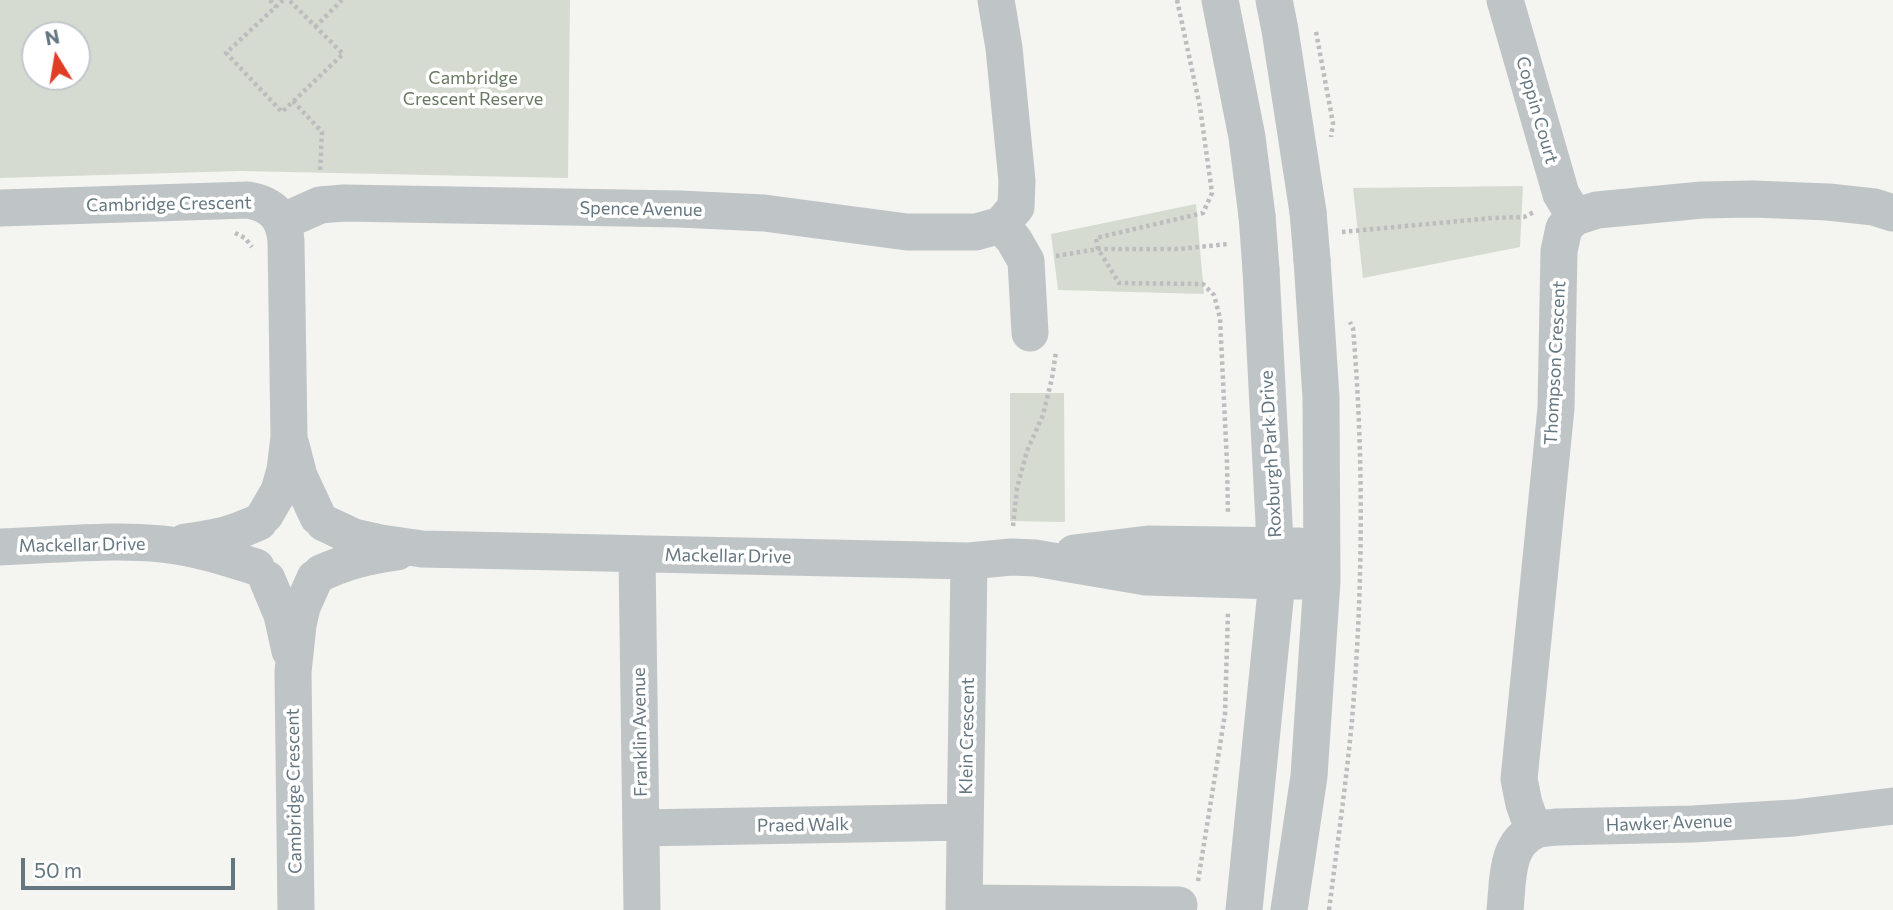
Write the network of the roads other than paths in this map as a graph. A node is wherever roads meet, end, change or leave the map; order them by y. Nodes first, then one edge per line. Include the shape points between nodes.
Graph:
1 (996, 0) edge
2 (1220, 0) edge
3 (1274, 0) edge
4 (1505, 0) edge
5 (0, 208) edge
6 (1893, 213) edge
7 (1575, 216) junction
8 (282, 222) junction
9 (1001, 225) junction
10 (1044, 338) road end
11 (289, 437) junction
12 (262, 519) junction
13 (321, 520) junction
14 (163, 544) junction
15 (0, 547) edge
16 (422, 549) junction
17 (637, 555) junction
18 (969, 561) junction
19 (1277, 564) junction
20 (1322, 564) junction
21 (262, 573) junction
22 (318, 575) junction
23 (293, 672) junction
24 (1893, 806) edge
25 (965, 822) junction
26 (641, 828) junction
27 (1534, 831) junction
28 (1179, 905) dead end
29 (964, 906) edge
30 (296, 910) edge
31 (642, 910) edge
32 (1244, 910) edge
33 (1289, 910) edge
34 (1505, 910) edge

1 - 9 street via 1017,181 1016,206
2 - 19 street, Roxburgh Park Drive, bridge via 1257,216
3 - 20 street, bridge via 1308,212 1321,397
4 - 7 street, Coppin Court via 1560,194
5 - 8 street, Cambridge Crescent via 248,200 274,210
6 - 7 street via 1828,202 1753,199 1597,210
7 - 27 street, Thompson Crescent via 1564,228 1559,251 1556,408 1519,779
8 - 9 street, Spence Avenue via 320,205 344,203 764,213 907,232 976,232
8 - 11 street
9 - 10 street via 1026,261
11 - 12 street via 279,491
11 - 13 street via 299,476
12 - 13 street via 275,509 298,507
12 - 14 street, Mackellar Drive via 219,538
12 - 21 street via 253,532 251,555
13 - 16 street, Mackellar Drive via 354,537
13 - 22 street via 331,548
14 - 15 street, Mackellar Drive
14 - 21 street, Mackellar Drive via 218,555
16 - 17 street, Mackellar Drive
16 - 22 street, Mackellar Drive via 358,558
17 - 18 street, Mackellar Drive
17 - 26 street, Franklin Avenue
18 - 19 street, Mackellar Drive via 1023,557 1146,577
18 - 25 street, Klein Crescent
19 - 20 street, Mackellar Drive
19 - 32 street, Roxburgh Park Drive
20 - 33 street via 1309,776
21 - 22 street via 279,585 292,587
21 - 23 street, Cambridge Crescent via 282,615
22 - 23 street, Cambridge Crescent via 302,607
23 - 30 street, Cambridge Crescent
24 - 27 street, Hawker Avenue via 1794,818
25 - 26 street, Praed Walk
25 - 29 street, Klein Crescent
26 - 31 street, Franklin Avenue
27 - 34 street via 1518,843 1510,861
28 - 29 street

